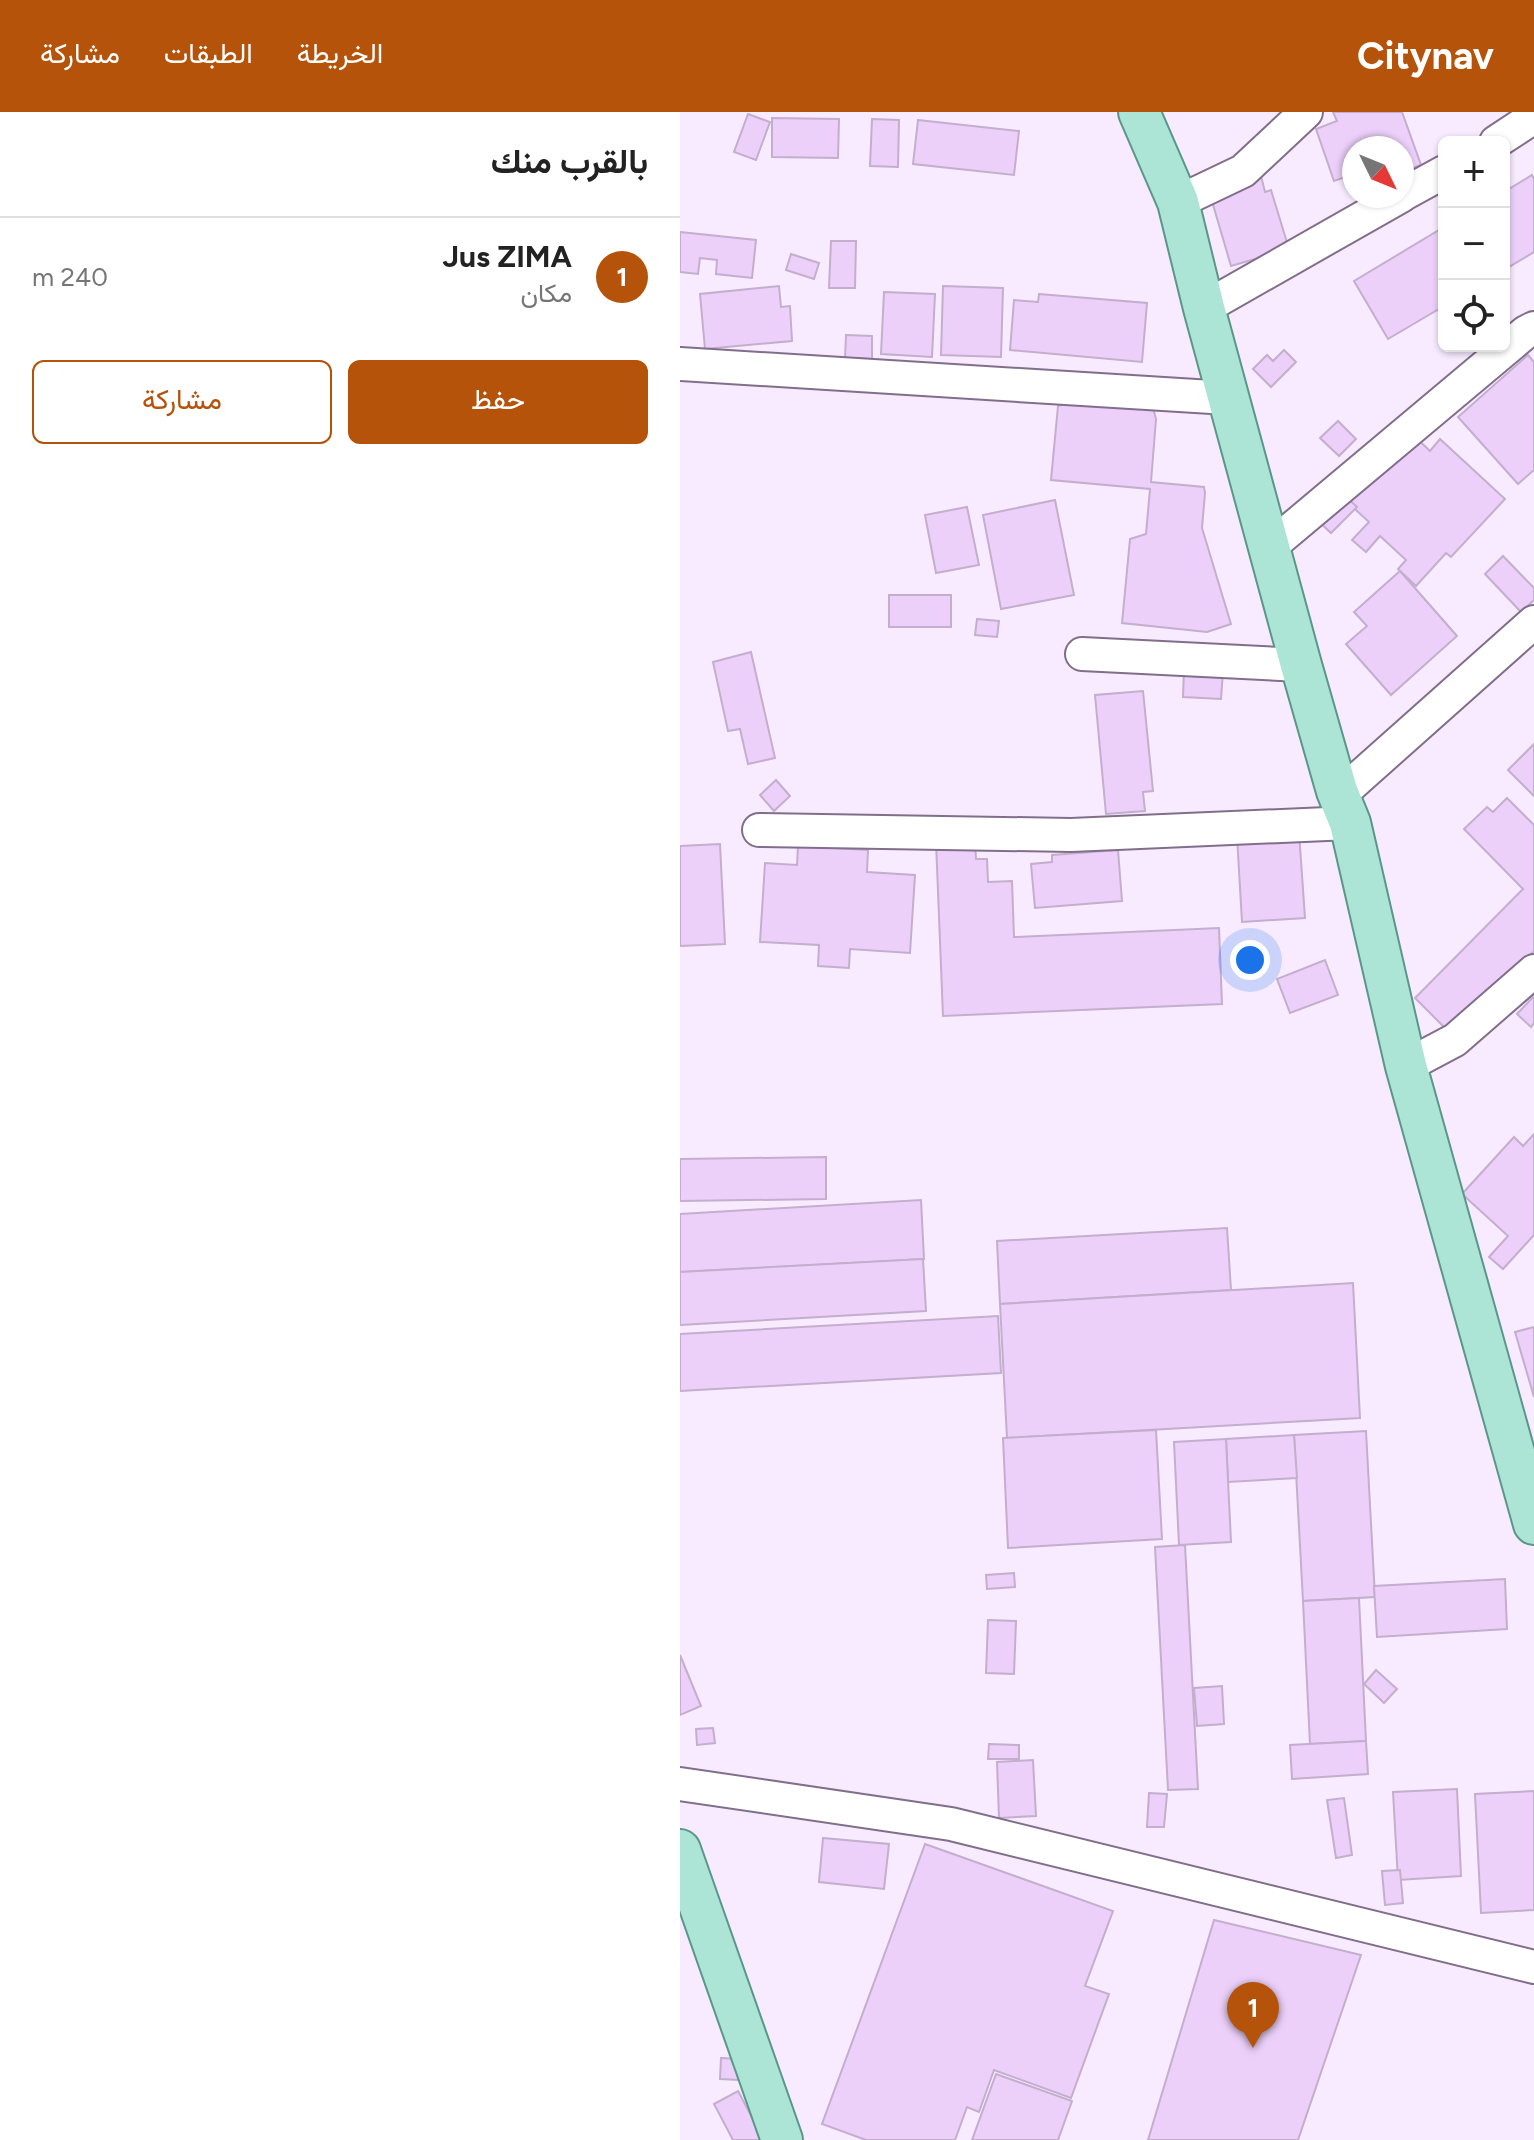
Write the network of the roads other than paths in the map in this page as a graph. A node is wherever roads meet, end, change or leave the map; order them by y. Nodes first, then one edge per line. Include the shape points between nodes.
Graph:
1 (1139, 112) edge
2 (1306, 112) edge
3 (1534, 117) edge
4 (1505, 136) edge
5 (1438, 175) edge
6 (1414, 189) edge
7 (1178, 202) junction
8 (1381, 208) edge
9 (1204, 308) junction
10 (1534, 328) edge
11 (680, 364) edge
12 (1228, 398) junction
13 (1271, 546) junction
14 (1534, 622) edge
15 (1082, 654) dead end
16 (1301, 665) junction
17 (1343, 807) junction
18 (759, 830) dead end
19 (1534, 971) edge
20 (1406, 1066) junction
21 (1534, 1524) edge
22 (680, 1784) edge
23 (680, 1850) edge
24 (1534, 1967) edge
25 (782, 2140) edge

1 - 7 main road
2 - 7 street via 1243,171
3 - 4 street
5 - 6 street
7 - 9 main road
8 - 9 street
9 - 12 main road
10 - 13 street
11 - 12 street
12 - 13 main road
13 - 16 main road
14 - 17 street via 1352,784
15 - 16 street
16 - 17 main road
17 - 18 street via 1071,835
17 - 20 main road
19 - 20 street via 1455,1040
20 - 21 main road
22 - 24 street via 951,1824
23 - 25 main road

